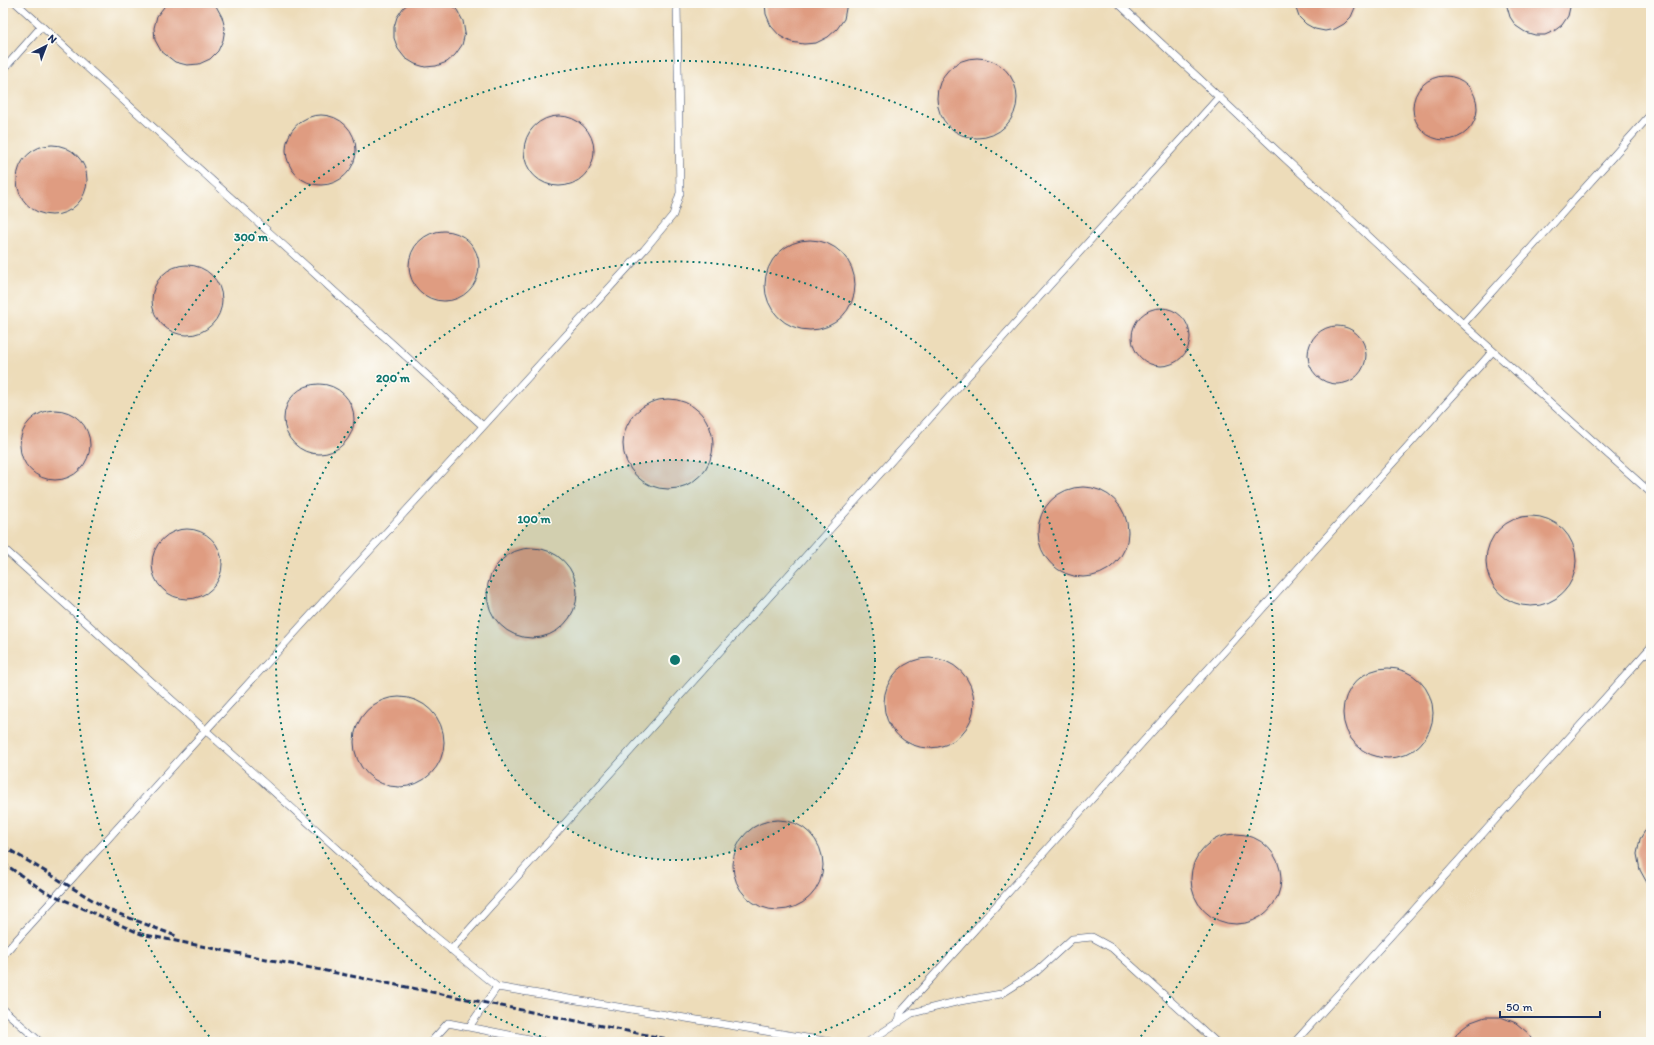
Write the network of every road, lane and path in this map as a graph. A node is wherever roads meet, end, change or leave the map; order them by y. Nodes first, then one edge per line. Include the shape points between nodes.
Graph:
1 (16, 3) edge
2 (677, 3) edge
3 (1118, 3) edge
4 (41, 27) junction
5 (3, 70) edge
6 (1220, 96) junction
7 (1651, 114) edge
8 (1463, 324) junction
9 (1493, 351) junction
10 (483, 426) junction
11 (1651, 493) edge
12 (3, 548) edge
13 (1651, 646) edge
14 (206, 730) junction
15 (451, 950) junction
16 (3, 955) edge
17 (497, 987) junction
18 (3, 1009) edge
19 (899, 1022) junction
20 (469, 1027) junction
21 (40, 1042) edge
22 (431, 1042) edge
23 (545, 1042) edge
24 (831, 1042) edge
25 (868, 1042) edge
26 (1216, 1042) edge
27 (1295, 1042) edge

1 - 4 lane
2 - 10 lane via 680,193 673,215
3 - 6 lane
4 - 5 lane
4 - 10 lane
6 - 8 lane
6 - 15 lane
7 - 8 lane
8 - 9 lane
9 - 11 lane
9 - 19 lane via 907,1006
10 - 14 lane
12 - 14 lane
13 - 27 lane
14 - 15 lane
14 - 16 lane
15 - 17 lane
17 - 20 lane
17 - 24 lane
18 - 21 lane
19 - 25 lane
19 - 26 lane via 912,1013 1001,994 1036,972 1072,939 1092,937 1112,948
20 - 22 lane via 448,1023
20 - 23 lane

